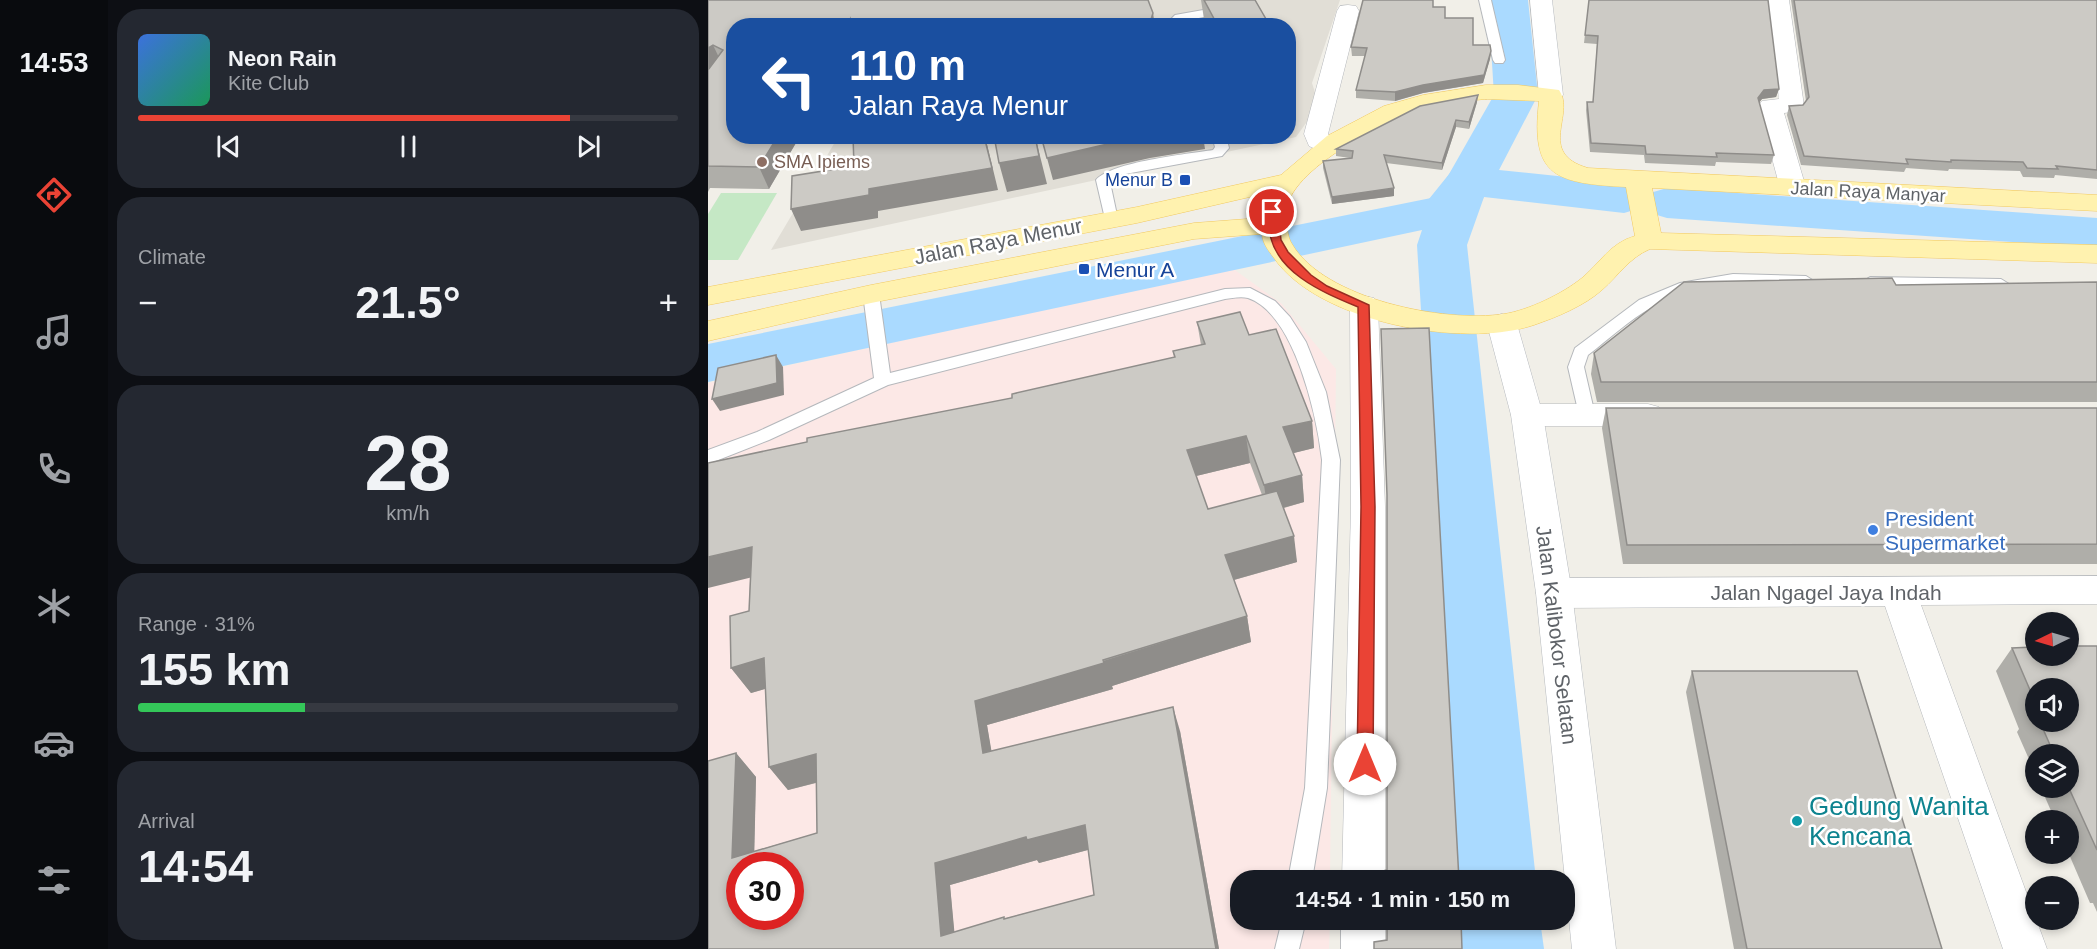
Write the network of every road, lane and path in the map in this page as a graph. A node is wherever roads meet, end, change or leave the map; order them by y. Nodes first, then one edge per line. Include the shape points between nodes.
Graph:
1 (1485, 0) edge
2 (1541, 0) edge
3 (1778, 0) edge
4 (1230, 9) edge
5 (1348, 11) dead end
6 (1179, 18) edge
7 (1499, 60) dead end
8 (1551, 94) junction
9 (1221, 144) edge
10 (1326, 147) junction
11 (1638, 180) junction
12 (1287, 181) junction
13 (1793, 188) junction
14 (2097, 203) edge
15 (1110, 220) junction
16 (1277, 240) junction
17 (1649, 241) junction
18 (2095, 257) edge
19 (1827, 281) edge
20 (1850, 282) edge
21 (2015, 285) edge
22 (708, 296) edge
23 (873, 305) junction
24 (1364, 305) junction
25 (1495, 324) junction
26 (708, 331) edge
27 (883, 381) junction
28 (1527, 415) junction
29 (1586, 415) junction
30 (1681, 415) edge
31 (708, 457) edge
32 (2097, 590) edge
33 (1898, 591) junction
34 (1554, 593) junction
35 (1302, 870) edge
36 (1364, 870) edge
37 (1292, 930) edge
38 (1364, 930) edge
39 (1287, 949) edge
40 (1363, 949) edge
41 (1594, 949) edge
42 (2025, 949) edge

1 - 7 lane
2 - 8 street
3 - 13 street via 1792,106 1770,106
4 - 6 lane
5 - 10 street via 1316,134
8 - 10 main road, Jalan Raya Menur via 1489,91 1446,95 1410,104 1368,122
8 - 11 main road via 1548,134 1557,163 1583,174
9 - 15 lane via 1216,153 1105,177
10 - 12 main road, Jalan Raya Menur
11 - 13 main road, Jalan Raya Manyar
11 - 17 main road
12 - 15 main road, Jalan Raya Menur
12 - 16 main road, Jalan Raya Menur via 1275,204
13 - 14 main road, Jalan Raya Manyar
15 - 22 main road, Jalan Raya Menur
16 - 23 main road, Jalan Raya Menur via 1237,226 1194,231
16 - 24 main road via 1307,278
17 - 18 main road
17 - 25 main road via 1634,244 1616,256 1580,293
19 - 29 lane via 1733,279 1685,286 1645,304 1581,352 1576,367
20 - 21 lane
23 - 26 main road, Jalan Raya Menur
23 - 27 lane
24 - 25 main road via 1417,320
24 - 36 street via 1368,507
25 - 28 street, Jalan Kalibokor Selatan
27 - 31 lane
27 - 35 lane via 1226,294 1253,293 1278,310 1295,333 1329,431 1331,460 1316,788
28 - 29 street
28 - 34 street, Jalan Kalibokor Selatan
29 - 30 street
32 - 33 street, Jalan Ngagel Jaya Indah
33 - 34 street, Jalan Ngagel Jaya Indah
33 - 42 street
34 - 41 street, Jalan Kalibokor Selatan
37 - 39 lane
38 - 40 street

